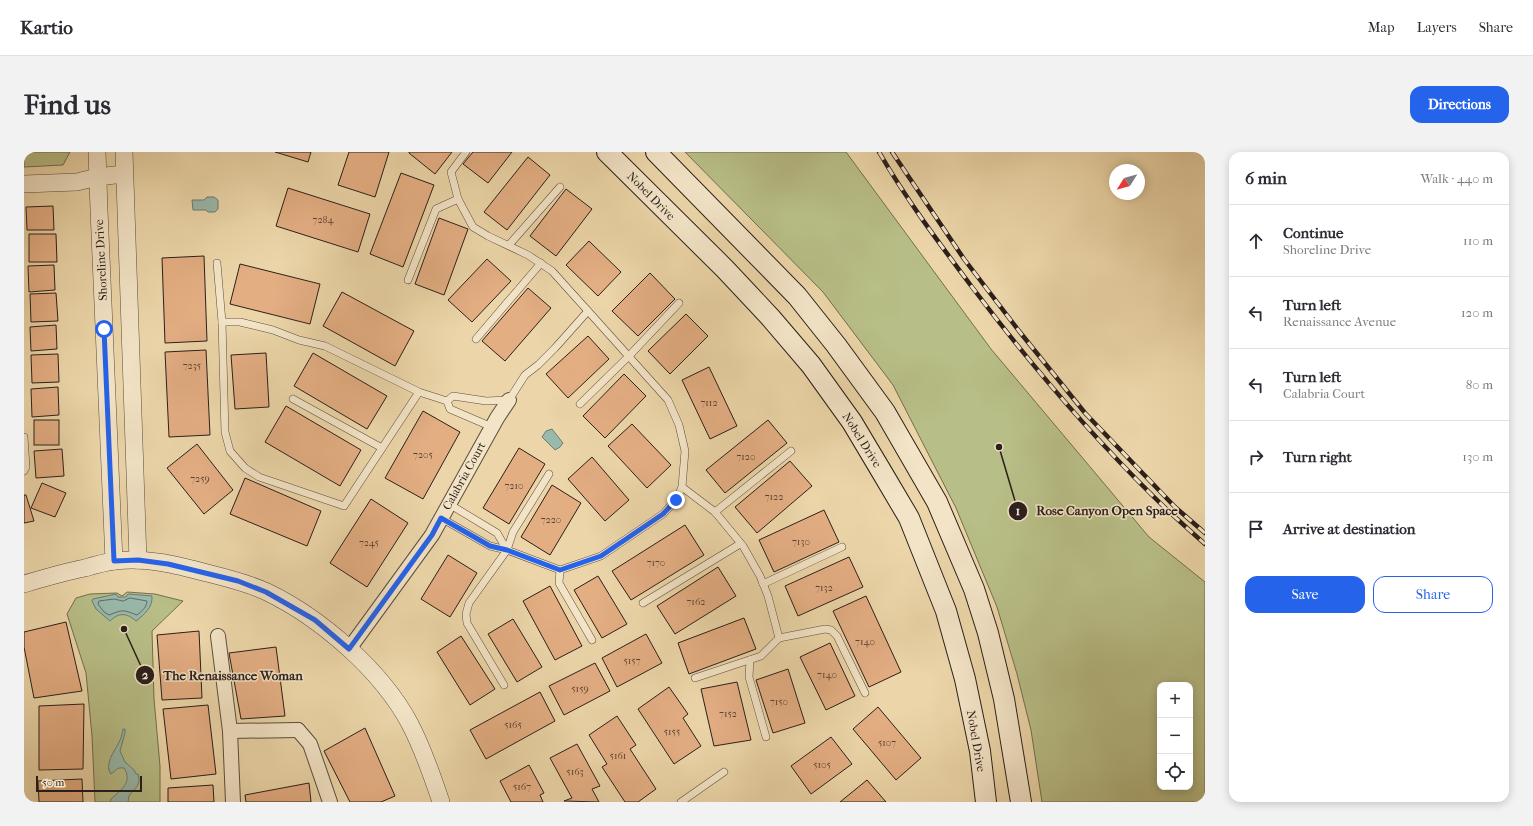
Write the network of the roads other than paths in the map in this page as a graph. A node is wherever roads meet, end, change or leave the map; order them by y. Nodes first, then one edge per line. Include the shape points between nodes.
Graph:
1 (97, 152) edge
2 (124, 152) edge
3 (466, 152) edge
4 (608, 152) edge
5 (656, 152) edge
6 (124, 174) junction
7 (97, 177) junction
8 (24, 184) edge
9 (560, 187) dead end
10 (458, 199) junction
11 (509, 245) junction
12 (217, 263) dead end
13 (540, 263) junction
14 (408, 280) dead end
15 (679, 304) dead end
16 (588, 311) junction
17 (222, 322) junction
18 (476, 338) dead end
19 (628, 357) junction
20 (419, 392) junction
21 (292, 399) dead end
22 (509, 400) junction
23 (447, 401) junction
24 (580, 404) dead end
25 (492, 427) junction
26 (24, 437) edge
27 (382, 448) junction
28 (791, 451) dead end
29 (24, 471) edge
30 (549, 474) dead end
31 (682, 487) junction
32 (449, 504) junction
33 (715, 512) junction
34 (441, 518) junction
35 (740, 544) junction
36 (842, 547) dead end
37 (507, 550) junction
38 (138, 560) junction
39 (114, 561) junction
40 (560, 570) junction
41 (24, 584) edge
42 (763, 584) junction
43 (643, 603) dead end
44 (218, 636) dead end
45 (779, 638) junction
46 (592, 640) dead end
47 (349, 649) junction
48 (750, 660) junction
49 (695, 678) dead end
50 (504, 686) dead end
51 (865, 694) dead end
52 (230, 730) junction
53 (766, 737) dead end
54 (724, 772) dead end
55 (233, 802) edge
56 (330, 802) edge
57 (441, 802) edge
58 (681, 802) edge
59 (986, 802) edge
60 (1021, 802) edge

1 - 7 street, Shoreline Drive
2 - 6 street
3 - 10 lane via 451,172
4 - 59 main road, Nobel Drive via 770,317 806,359 852,422 909,518 946,612 965,679 977,737
5 - 60 main road via 797,296 885,412 937,502 974,589 988,633 1004,699
6 - 7 street
6 - 38 street
7 - 8 street via 77,182
7 - 39 street, Shoreline Drive
9 - 11 lane
10 - 11 lane via 472,226
10 - 14 lane via 436,209
11 - 13 lane
12 - 17 lane
13 - 16 lane via 552,270
13 - 18 lane
15 - 19 lane
16 - 19 lane
16 - 22 lane via 555,348 525,375
17 - 20 lane via 240,322 325,346
17 - 27 lane via 224,432 230,451 246,468 258,477 344,506
19 - 24 lane
19 - 31 lane via 668,400 679,425 685,451
20 - 23 lane
20 - 27 lane
21 - 27 lane
22 - 23 lane via 486,401 453,396
22 - 25 street, Calabria Court
23 - 25 lane via 450,409
25 - 32 street, Calabria Court
26 - 29 lane
28 - 33 lane
30 - 37 lane via 513,532
31 - 33 lane
31 - 40 lane via 676,500 663,514 601,556
32 - 34 street, Calabria Court
32 - 37 lane via 497,533
33 - 35 lane
34 - 37 lane via 490,546
34 - 47 street, Calabria Court via 432,535
35 - 42 lane
35 - 43 lane
36 - 42 lane
37 - 40 lane
37 - 50 lane via 469,603 466,614 468,623
38 - 39 street
38 - 47 street via 188,568 238,581 266,592 315,620
39 - 41 street
40 - 46 lane via 559,583
42 - 45 lane
44 - 52 street
45 - 48 lane via 761,656
45 - 51 lane via 831,630 837,636
47 - 57 street via 378,679 410,723
48 - 49 lane
48 - 53 lane via 749,677
52 - 55 street
52 - 56 street via 301,726
54 - 58 lane

